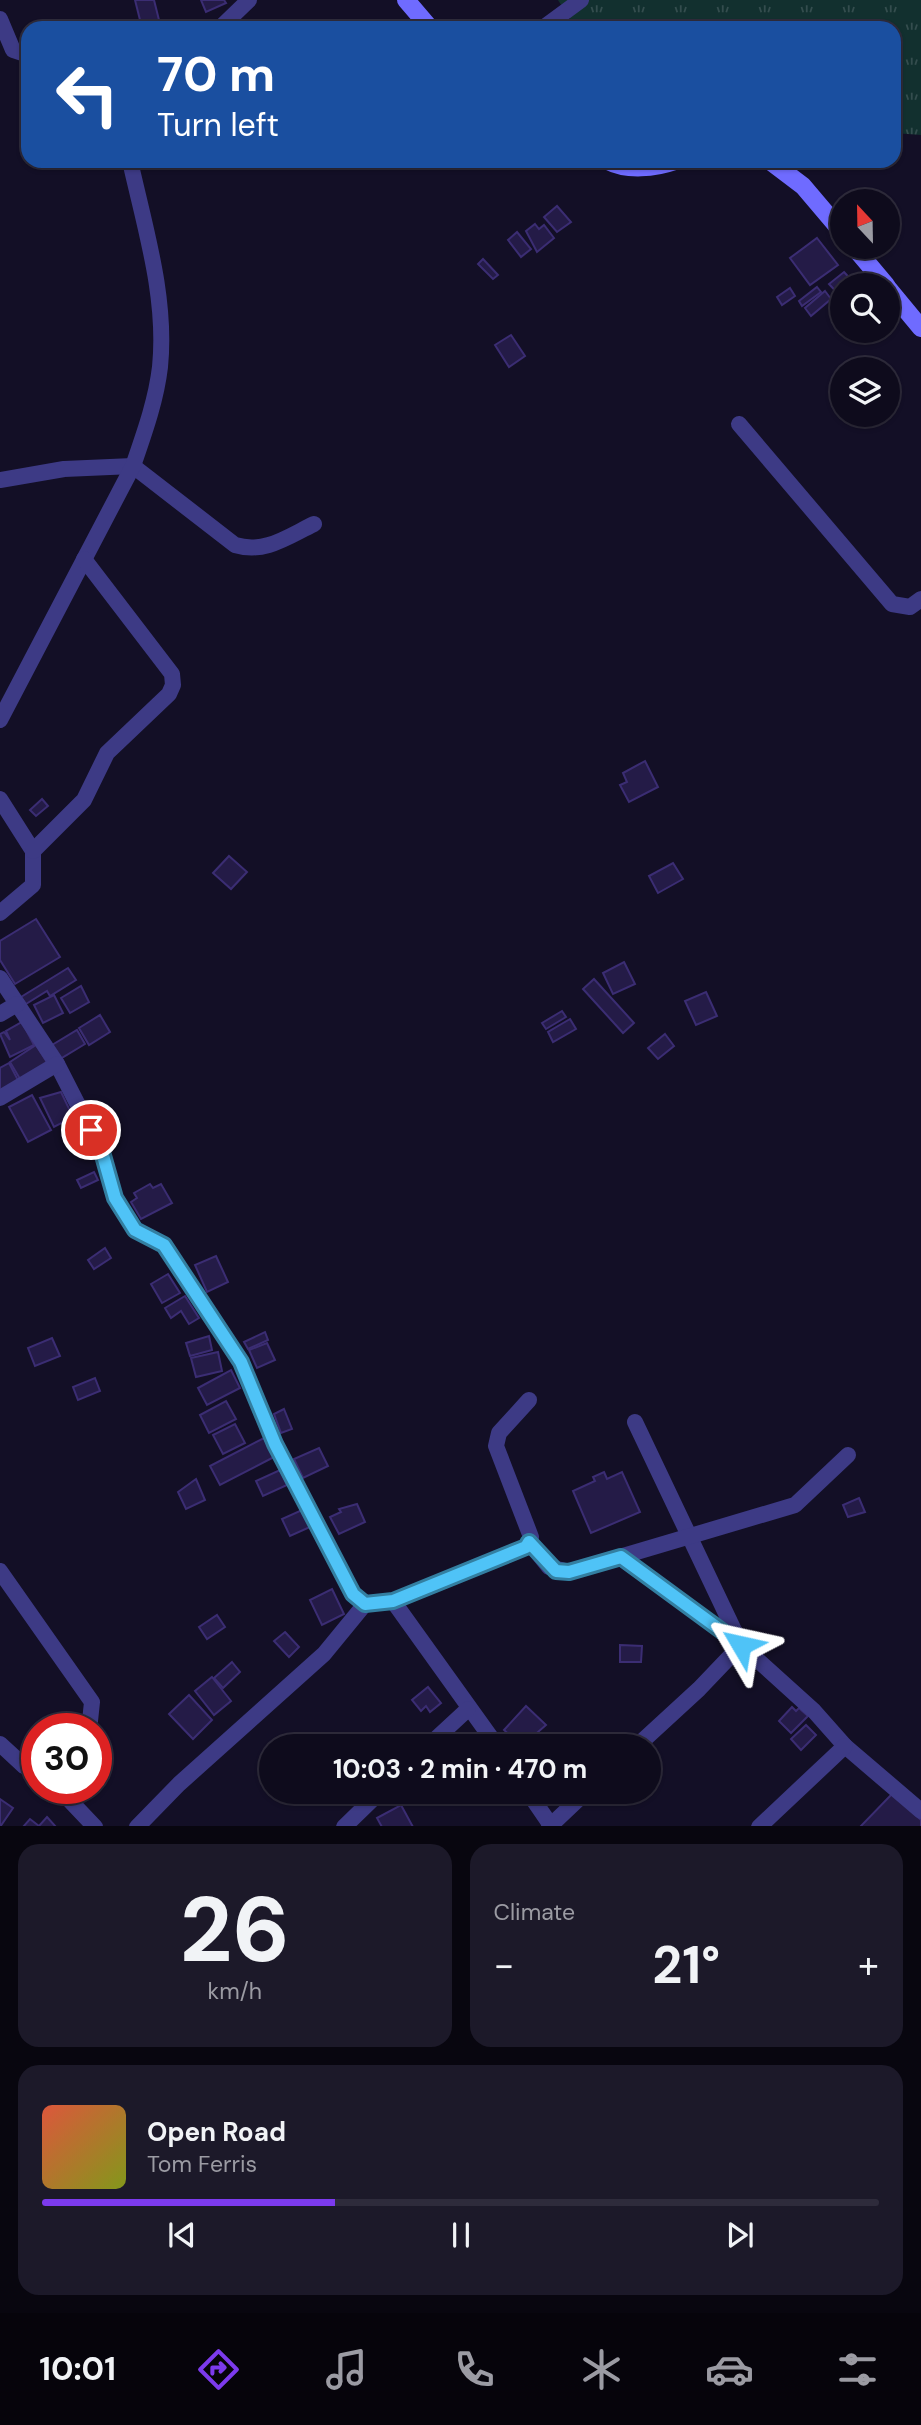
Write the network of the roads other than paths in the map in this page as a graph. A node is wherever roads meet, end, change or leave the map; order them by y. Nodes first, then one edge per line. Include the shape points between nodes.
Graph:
1 (249, 0) edge
2 (406, 0) edge
3 (581, 0) edge
4 (0, 19) edge
5 (227, 21) edge
6 (424, 21) edge
7 (552, 21) edge
8 (21, 53) edge
9 (132, 168) edge
10 (779, 168) edge
11 (830, 218) edge
12 (864, 259) edge
13 (875, 273) edge
14 (900, 303) edge
15 (921, 328) edge
16 (739, 424) dead end
17 (133, 466) junction
18 (0, 480) edge
19 (314, 524) dead end
20 (85, 559) junction
21 (921, 599) edge
22 (0, 720) edge
23 (0, 799) edge
24 (33, 851) junction
25 (0, 913) edge
26 (0, 978) edge
27 (17, 1004) junction
28 (0, 1014) edge
29 (57, 1064) junction
30 (0, 1098) edge
31 (529, 1400) dead end
32 (635, 1422) dead end
33 (848, 1455) dead end
34 (691, 1536) junction
35 (529, 1542) junction
36 (621, 1557) junction
37 (0, 1571) edge
38 (393, 1601) junction
39 (365, 1604) junction
40 (741, 1645) junction
41 (468, 1709) junction
42 (91, 1713) edge
43 (441, 1734) edge
44 (488, 1734) edge
45 (649, 1734) edge
46 (0, 1744) edge
47 (845, 1746) junction
48 (21, 1759) edge
49 (74, 1804) edge
50 (367, 1804) edge
51 (536, 1804) edge
52 (573, 1804) edge
53 (921, 1811) edge
54 (95, 1826) edge
55 (137, 1826) edge
56 (344, 1826) edge
57 (550, 1826) edge
58 (759, 1826) edge

1 - 5 street
2 - 6 street
3 - 7 street
4 - 8 street via 13,50
9 - 17 street via 157,284 160,367
10 - 11 street via 803,186
12 - 13 street
14 - 15 street
16 - 21 street via 892,604 910,607
17 - 18 street via 64,469
17 - 19 street via 236,545 250,550 265,548
17 - 20 street
20 - 22 street
20 - 24 street via 172,674 173,685 107,753 84,800
23 - 24 street
24 - 25 street via 33,885
26 - 27 street
27 - 28 street
27 - 29 street
29 - 30 street
29 - 39 street via 102,1152 115,1198 135,1230 164,1245 241,1362 275,1444 353,1594
31 - 35 street via 499,1433 496,1446 531,1537
32 - 34 street
33 - 34 street via 795,1505
34 - 36 street
34 - 40 street
35 - 36 street via 556,1571 569,1572
35 - 38 street
36 - 40 street
37 - 42 street via 92,1702
38 - 39 street
38 - 41 street
39 - 55 street via 324,1654
40 - 45 street
40 - 47 street via 814,1711
41 - 43 street
41 - 44 street
46 - 48 street
47 - 53 street
47 - 58 street
49 - 54 street
50 - 56 street
51 - 57 street
52 - 57 street

